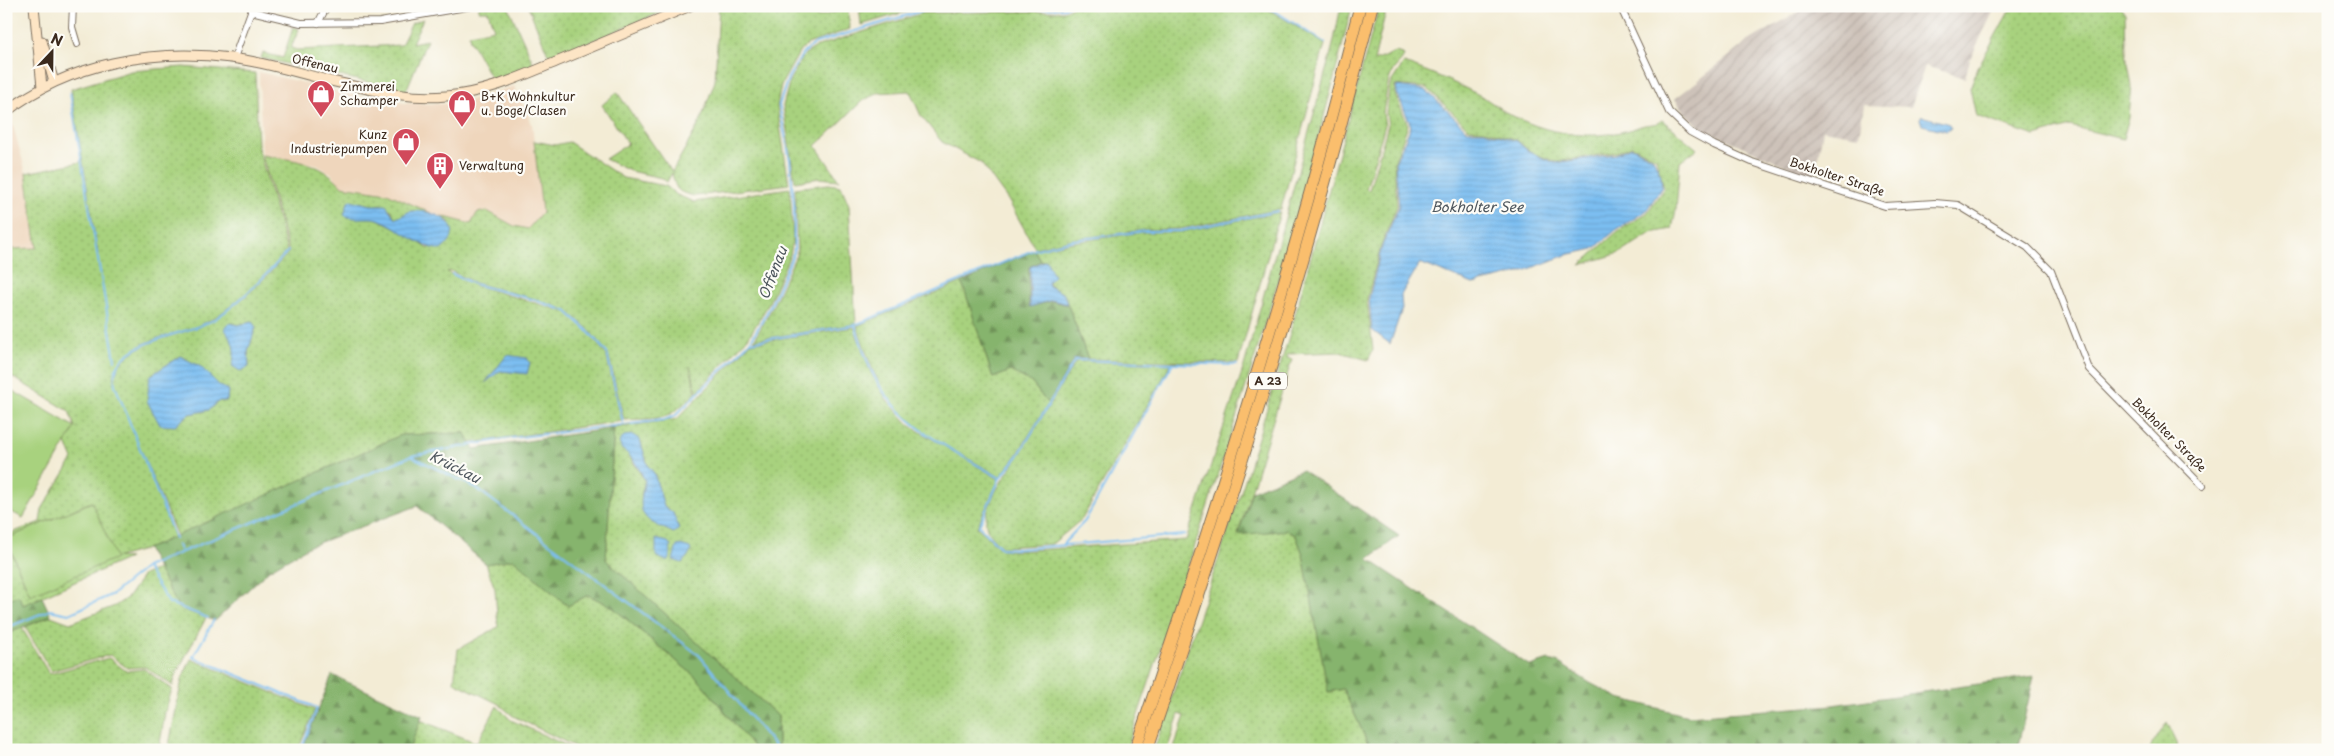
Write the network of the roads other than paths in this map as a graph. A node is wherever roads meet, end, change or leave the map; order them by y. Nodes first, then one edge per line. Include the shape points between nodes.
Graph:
1 (34, 6) edge
2 (73, 6) edge
3 (327, 6) edge
4 (472, 6) edge
5 (690, 6) edge
6 (1360, 6) edge
7 (1372, 6) edge
8 (1620, 6) edge
9 (252, 9) edge
10 (36, 18) junction
11 (318, 23) junction
12 (77, 44) dead end
13 (234, 58) junction
14 (54, 82) junction
15 (42, 87) junction
16 (26, 96) junction
17 (6, 103) edge
18 (6, 112) edge
19 (2203, 486) dead end
20 (1136, 750) edge
21 (1147, 750) edge

1 - 10 main road
2 - 12 street via 72,27
3 - 11 street
4 - 11 street via 380,22
5 - 13 main road, Offenau via 502,84 446,96 386,93
6 - 20 highway, A 23 via 1274,324
7 - 21 highway, A 23 via 1336,148 1285,326
8 - 19 street, Bokholter Straße via 1669,112 1690,132 1752,162 1885,206 1935,203 1958,206 2034,252 2051,271 2089,369
9 - 11 street via 301,23
9 - 13 street
10 - 14 main road
10 - 15 main road
13 - 14 main road, Offenau via 202,55 128,60
14 - 15 main road, Offenau
15 - 16 main road, Offenau
16 - 17 main road
16 - 18 main road

